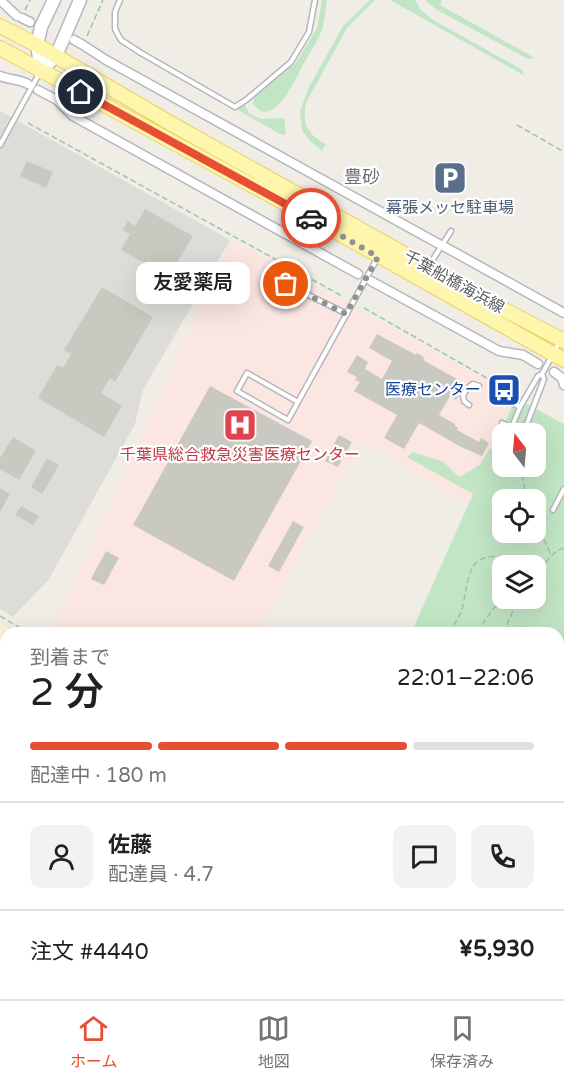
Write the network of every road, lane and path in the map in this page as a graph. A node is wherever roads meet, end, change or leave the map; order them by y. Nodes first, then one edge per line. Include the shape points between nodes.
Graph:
1 (0, 0) edge
2 (54, 0) edge
3 (80, 0) edge
4 (103, 0) edge
5 (120, 0) edge
6 (315, 0) edge
7 (23, 18) dead end
8 (0, 26) edge
9 (74, 40) dead end
10 (37, 45) junction
11 (83, 45) junction
12 (0, 48) edge
13 (56, 56) junction
14 (41, 70) junction
15 (0, 76) edge
16 (28, 84) dead end
17 (38, 90) dead end
18 (28, 123) dead end
19 (517, 125) dead end
20 (0, 145) edge
21 (564, 152) edge
22 (451, 231) dead end
23 (378, 257) junction
24 (428, 267) junction
25 (358, 274) dead end
26 (371, 281) dead end
27 (286, 284) dead end
28 (342, 296) dead end
29 (364, 308) dead end
30 (564, 313) edge
31 (346, 314) junction
32 (563, 341) edge
33 (559, 357) edge
34 (538, 364) dead end
35 (554, 372) dead end
36 (542, 374) junction
37 (564, 385) edge
38 (479, 386) dead end
39 (520, 393) dead end
40 (298, 402) junction
41 (510, 402) dead end
42 (469, 405) dead end
43 (520, 407) junction
44 (513, 423) edge
45 (526, 423) edge
46 (564, 489) edge
47 (553, 510) dead end
48 (545, 543) edge
49 (564, 548) edge
50 (551, 555) junction
51 (492, 556) edge
52 (546, 563) edge
53 (494, 609) edge
54 (514, 609) edge
55 (0, 616) edge
56 (18, 627) edge
57 (452, 627) edge
58 (482, 627) edge
59 (506, 627) edge

1 - 7 street
2 - 10 street
3 - 13 street
4 - 11 path
5 - 6 lane via 115,29 121,40 235,107 291,62 309,32
8 - 10 main road, 千葉船橋海浜線
9 - 11 street
10 - 13 main road, 千葉船橋海浜線
10 - 14 street
11 - 30 street
12 - 14 main road, 千葉船橋海浜線
13 - 14 street
13 - 24 main road, 千葉船橋海浜線
14 - 20 lane
14 - 23 main road, 千葉船橋海浜線
15 - 16 street
17 - 25 street via 57,100 73,116
18 - 28 path
19 - 21 path
22 - 24 lane
23 - 31 lane
23 - 33 main road, 千葉船橋海浜線
24 - 32 main road, 千葉船橋海浜線
26 - 34 street via 499,351
27 - 31 lane
29 - 39 path via 513,393
31 - 40 lane
32 - 33 lane
33 - 36 lane
35 - 37 street
36 - 43 lane
36 - 45 lane via 544,379
38 - 42 lane via 473,384 465,392 464,401
40 - 40 lane via 288,420 237,391 247,373
41 - 43 lane
43 - 44 lane
46 - 47 lane
48 - 50 path
49 - 50 path
50 - 52 path
51 - 57 path via 478,561 472,569 461,612
53 - 58 path
54 - 59 path
55 - 56 path

